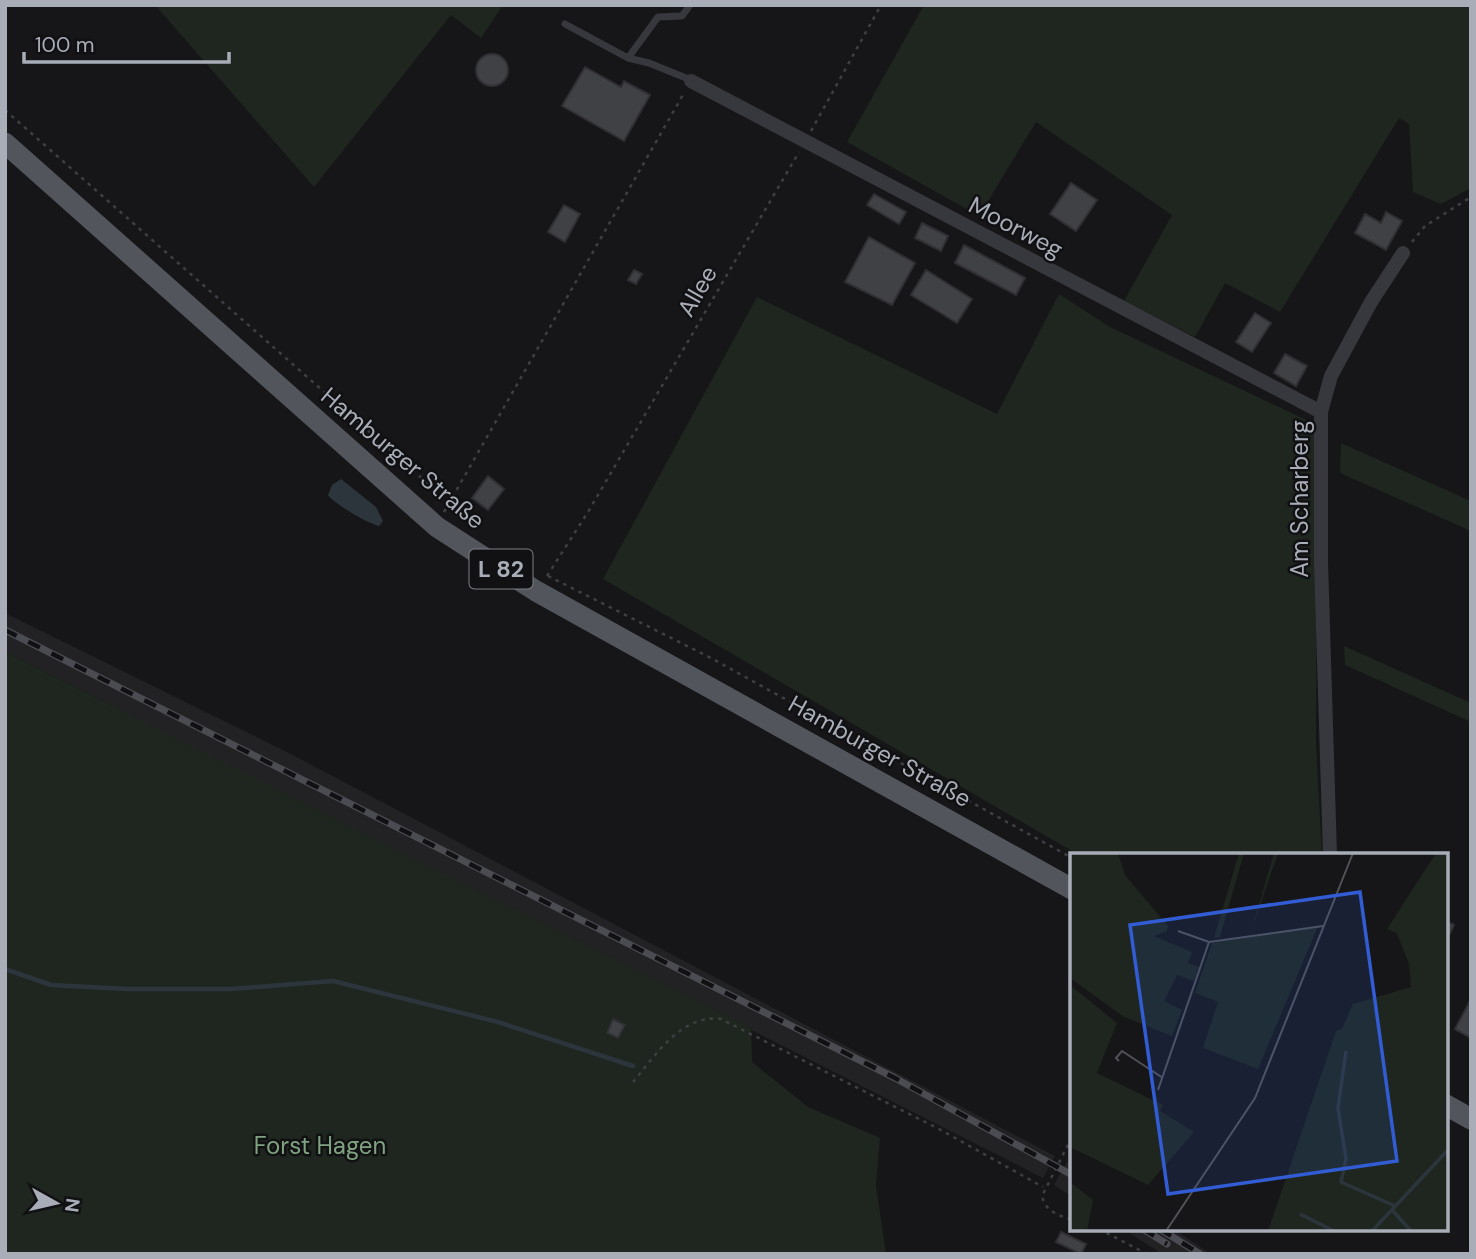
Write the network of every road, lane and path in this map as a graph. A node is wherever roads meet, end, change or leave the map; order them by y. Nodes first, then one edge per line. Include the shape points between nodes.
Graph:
1 (690, 5) edge
2 (881, 5) edge
3 (565, 24) dead end
4 (628, 58) junction
5 (691, 81) junction
6 (5, 110) edge
7 (805, 142) junction
8 (5, 143) edge
9 (1471, 197) edge
10 (1403, 253) joint
11 (1321, 412) junction
12 (542, 583) junction
13 (1330, 853) edge
14 (1070, 857) edge
15 (1070, 888) edge
16 (633, 1082) dead end
17 (1448, 1106) edge
18 (1471, 1119) edge
19 (1070, 1140) edge
20 (1043, 1188) junction
21 (1070, 1219) edge
22 (1102, 1231) edge
23 (1147, 1254) edge

1 - 4 lane via 682,16 658,17
2 - 7 path, Allee
3 - 4 lane
4 - 5 lane
5 - 6 path via 442,516 434,489
5 - 7 street, Moorweg
7 - 11 street, Moorweg
7 - 12 path, Allee
8 - 12 main road, Hamburger Straße / L 82 via 438,527
9 - 10 path via 1425,226
10 - 11 street, Am Scharberg via 1331,376
11 - 13 street, Am Scharberg
12 - 14 path via 711,658
12 - 15 main road, Hamburger Straße / L 82
16 - 20 path via 689,1024 721,1019 917,1117
17 - 18 main road
19 - 20 path
20 - 21 path via 1044,1205
22 - 23 path

